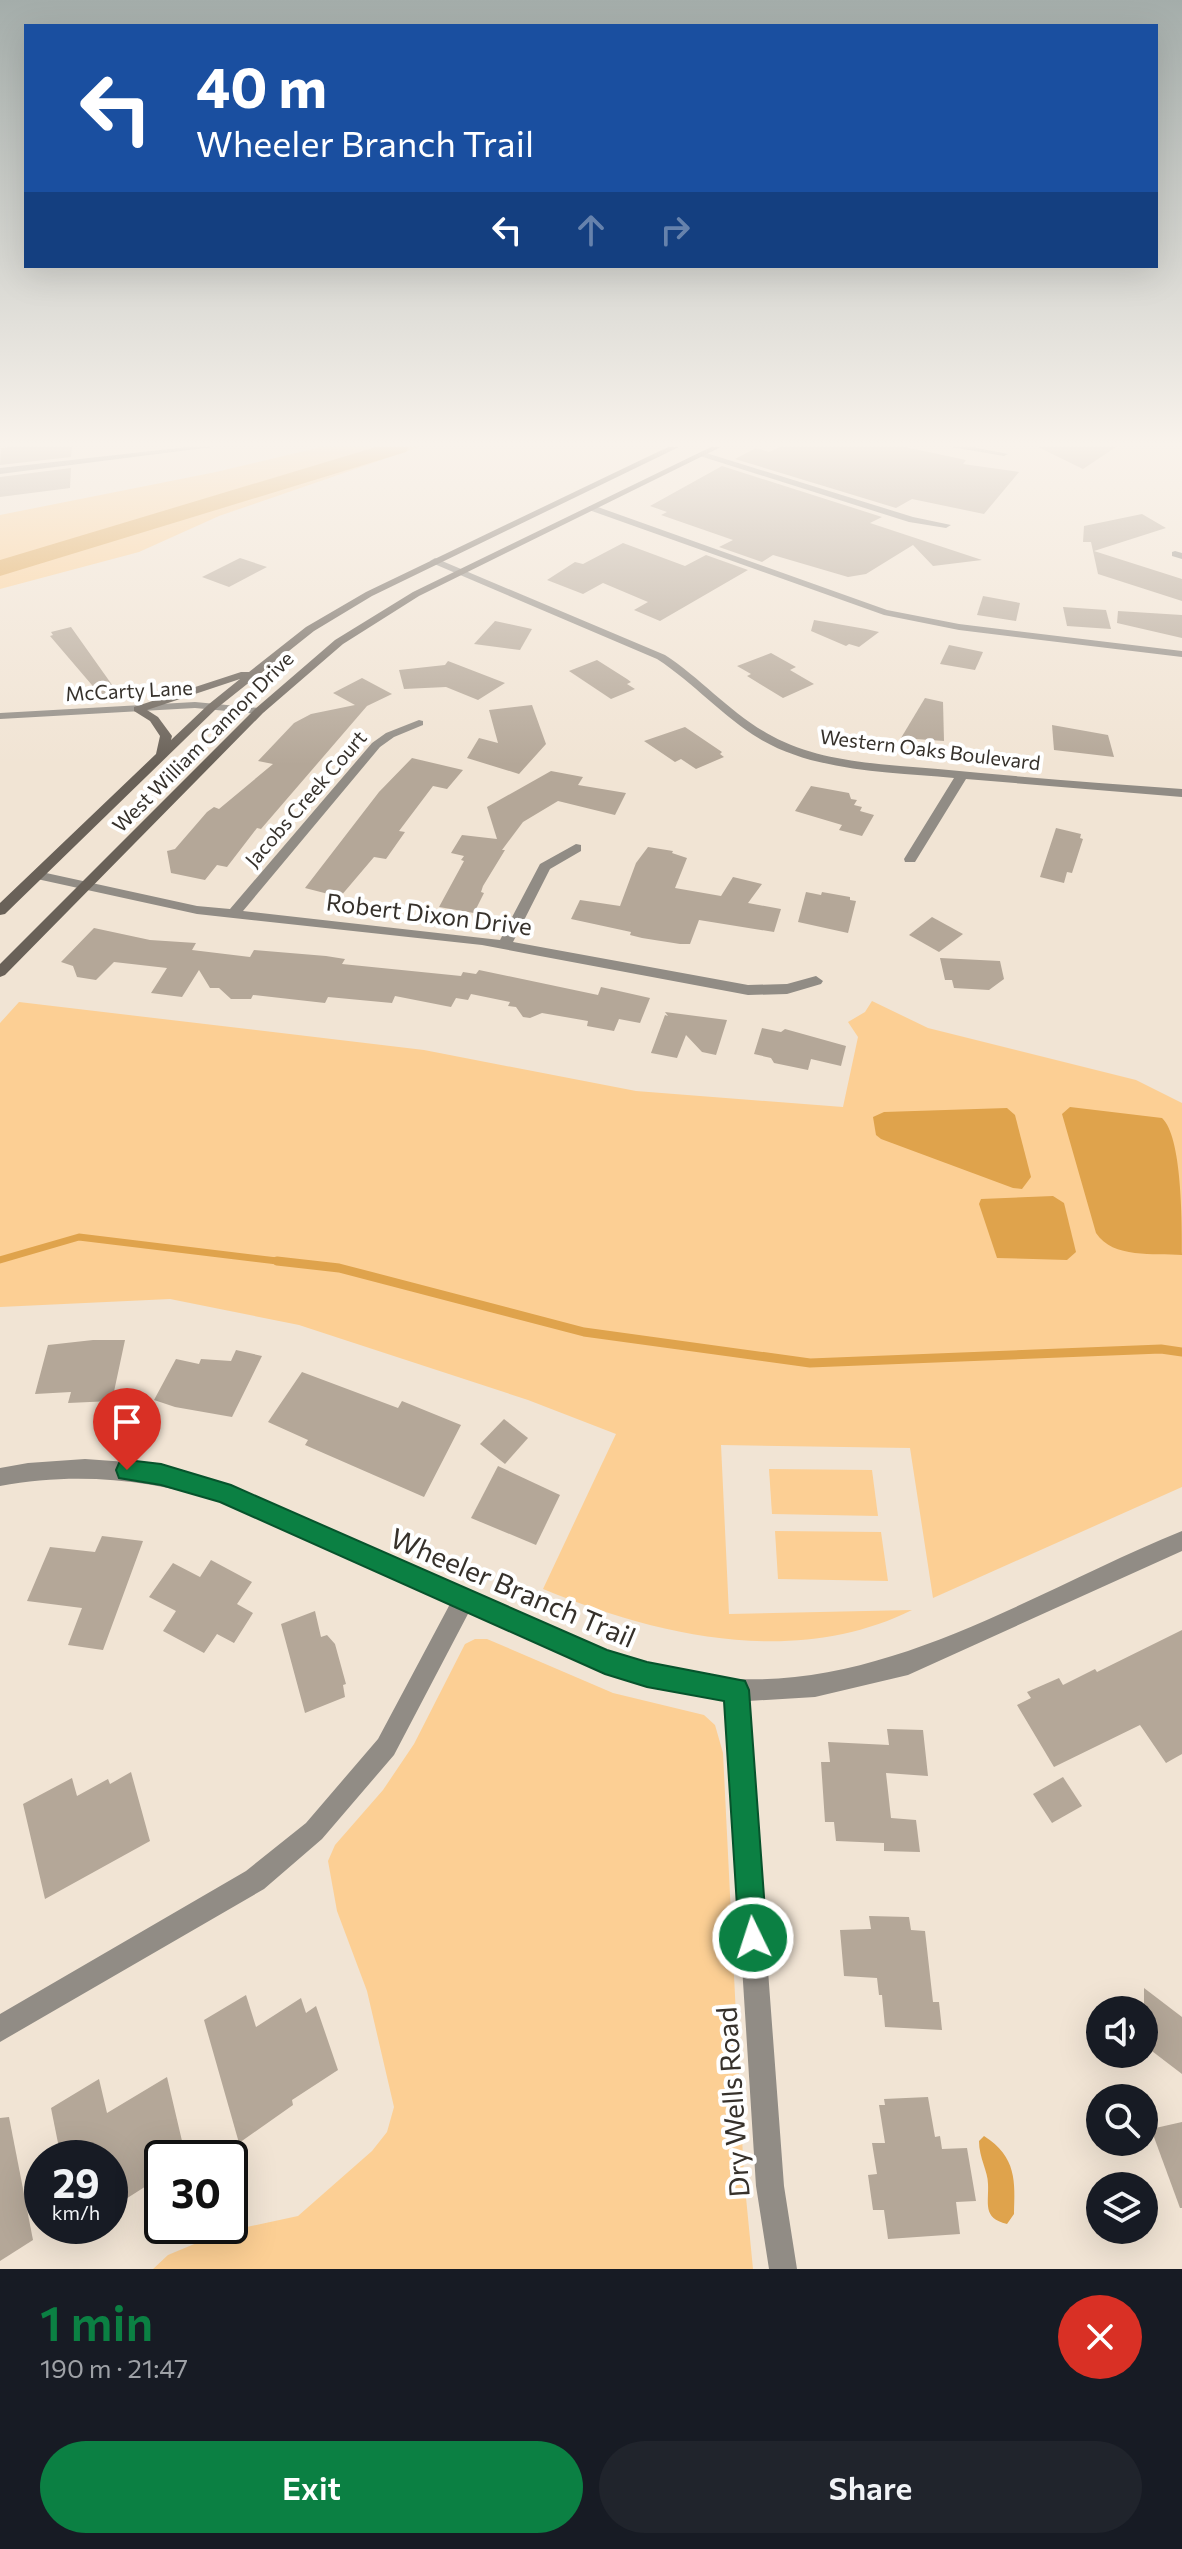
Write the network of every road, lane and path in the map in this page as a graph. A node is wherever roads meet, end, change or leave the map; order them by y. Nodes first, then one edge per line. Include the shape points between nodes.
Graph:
1 (452, 553) edge
2 (500, 553) edge
3 (718, 553) edge
4 (435, 561) junction
5 (461, 572) junction
6 (1182, 654) edge
7 (254, 671) junction
8 (213, 706) junction
9 (138, 709) junction
10 (259, 711) junction
11 (0, 716) edge
12 (419, 723) dead end
13 (160, 760) junction
14 (962, 775) junction
15 (1182, 793) edge
16 (576, 848) dead end
17 (910, 859) dead end
18 (37, 875) junction
19 (86, 887) junction
20 (0, 911) edge
21 (232, 915) junction
22 (505, 944) junction
23 (0, 972) edge
24 (816, 981) dead end
25 (0, 1477) edge
26 (1182, 1541) edge
27 (464, 1600) junction
28 (736, 1690) junction
29 (0, 2029) edge
30 (783, 2269) edge

1 - 4 main road, West William Cannon Drive
2 - 5 main road, West William Cannon Drive
3 - 6 street via 928,624
4 - 5 street, Western Oaks Boulevard
4 - 7 main road, West William Cannon Drive via 335,614
5 - 10 main road, West William Cannon Drive via 353,632
5 - 14 street, Western Oaks Boulevard via 661,657 689,673 760,735 783,746 846,761
7 - 8 main road, West William Cannon Drive
7 - 9 main road
8 - 9 street, McCarty Lane
8 - 10 street, McCarty Lane
8 - 13 main road, West William Cannon Drive
9 - 11 street, McCarty Lane
9 - 13 main road via 166,736
10 - 19 main road, West William Cannon Drive
12 - 21 street, Jacobs Creek Court via 376,745
13 - 18 main road, West William Cannon Drive
14 - 15 street, Western Oaks Boulevard
14 - 17 street
16 - 22 street via 545,867
18 - 19 street, Robert Dixon Drive
18 - 20 main road, West William Cannon Drive
19 - 21 street, Robert Dixon Drive
19 - 23 main road, West William Cannon Drive
21 - 22 street, Robert Dixon Drive
22 - 24 street, Robert Dixon Drive via 748,990 787,989
25 - 27 street, Wheeler Branch Trail via 90,1468 161,1474 223,1492
26 - 28 street, Wheeler Branch Trail via 908,1664 815,1686
27 - 28 street, Wheeler Branch Trail via 605,1662
27 - 29 street via 386,1747 314,1831 255,1880
28 - 30 street, Dry Wells Road via 770,2186

